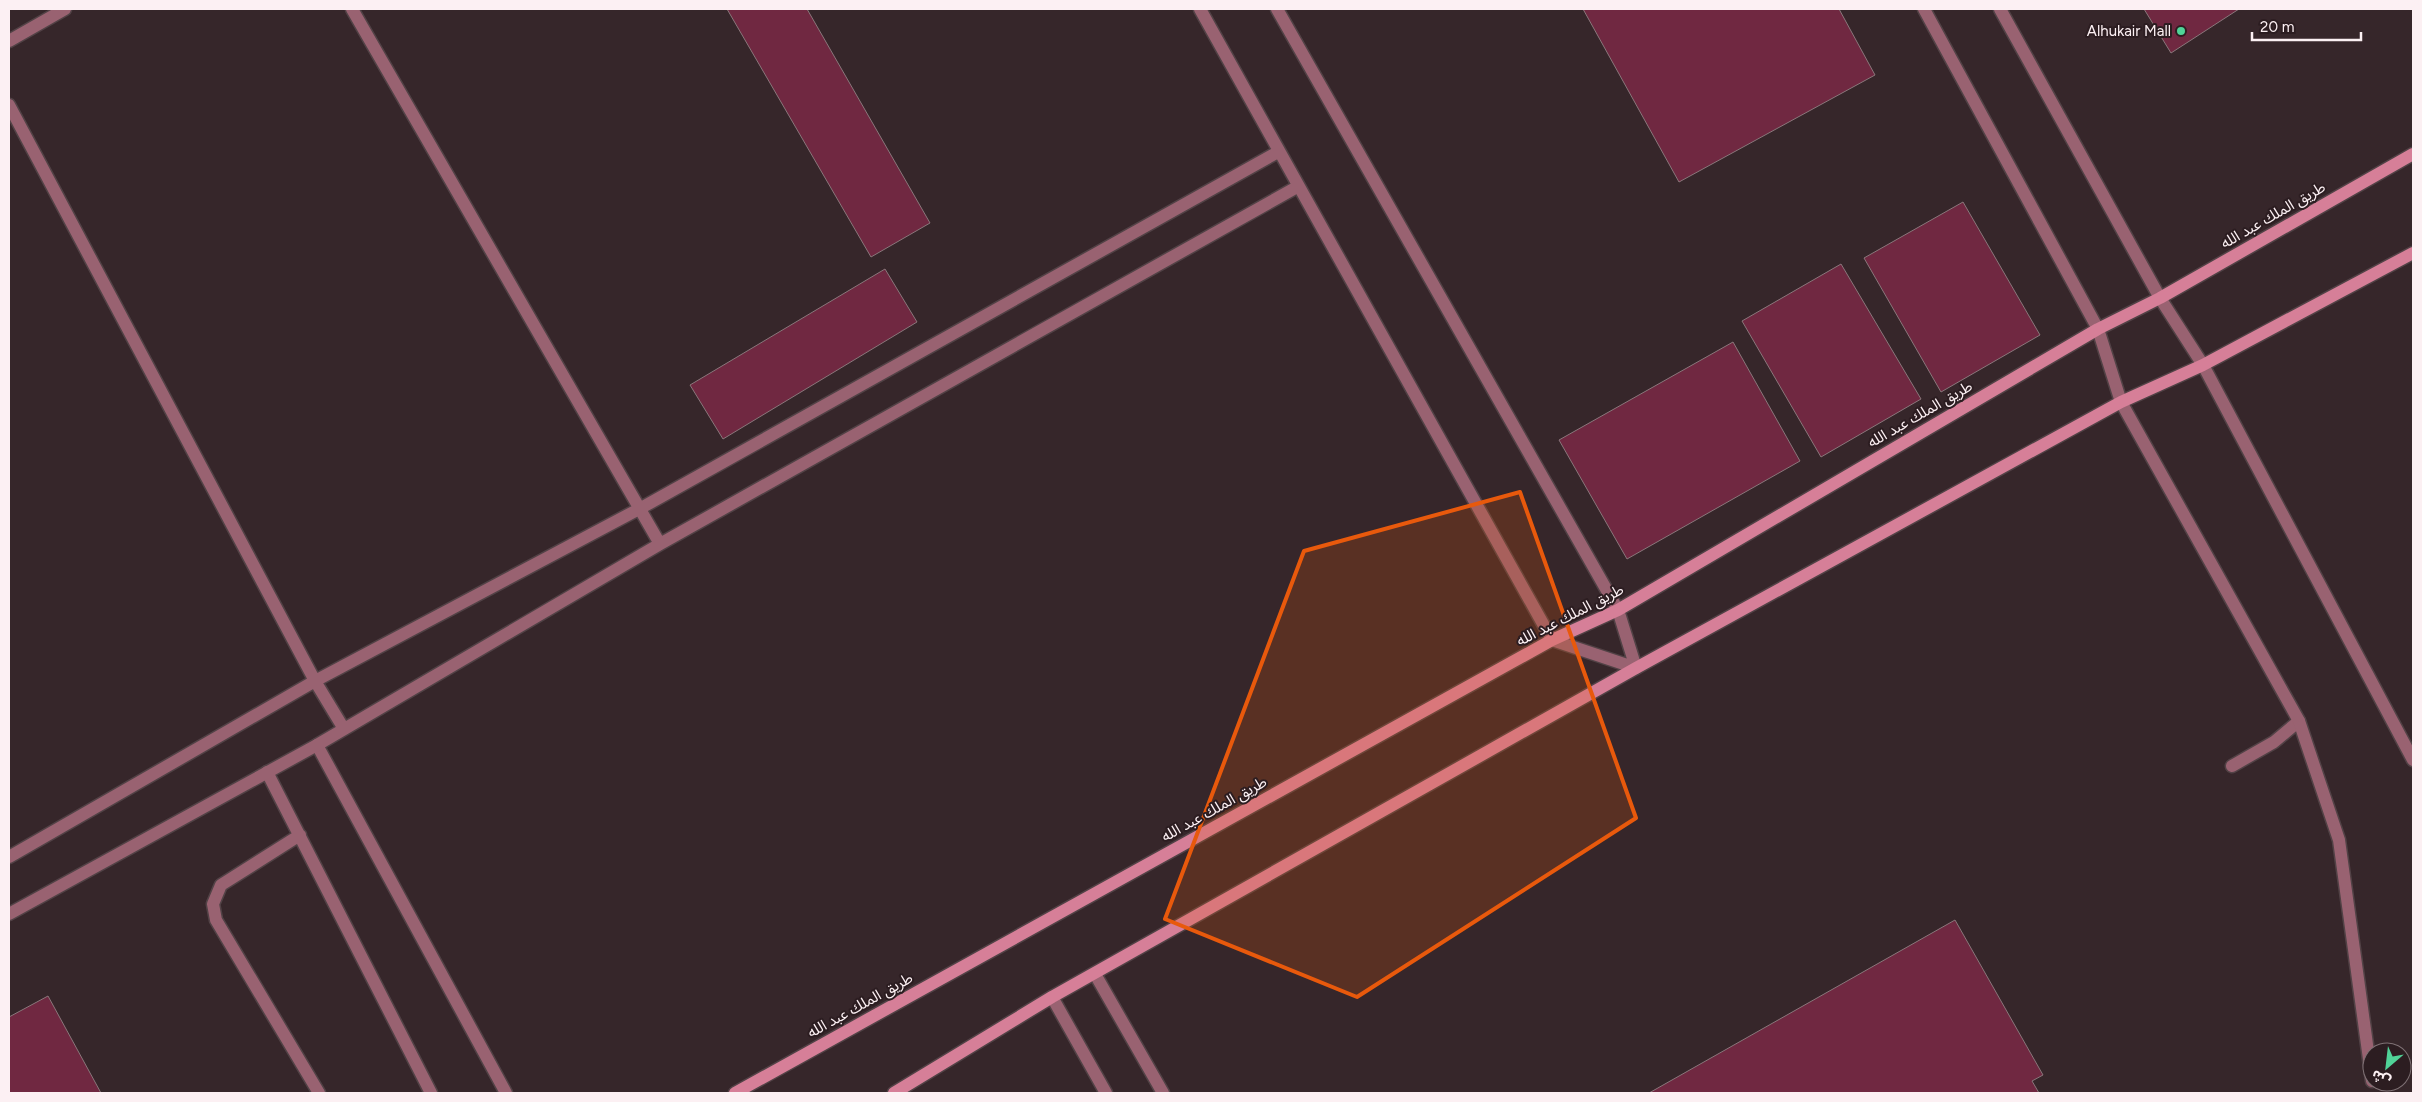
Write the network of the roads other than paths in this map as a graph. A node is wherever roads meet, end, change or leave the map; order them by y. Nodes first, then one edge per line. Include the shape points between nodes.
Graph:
1 (65, 9) edge
2 (352, 9) edge
3 (1200, 9) edge
4 (1277, 9) edge
5 (1924, 9) edge
6 (2000, 9) edge
7 (9, 41) edge
8 (9, 105) edge
9 (1278, 152) junction
10 (2413, 154) edge
11 (1298, 187) junction
12 (2413, 253) edge
13 (2160, 298) junction
14 (2098, 328) junction
15 (2203, 365) junction
16 (2121, 402) junction
17 (641, 508) junction
18 (660, 544) junction
19 (1618, 610) junction
20 (1552, 640) junction
21 (1636, 668) junction
22 (315, 680) junction
23 (2299, 721) junction
24 (344, 728) junction
25 (317, 746) junction
26 (2413, 760) edge
27 (2232, 766) dead end
28 (267, 772) junction
29 (300, 835) junction
30 (9, 857) edge
31 (9, 914) edge
32 (1094, 974) junction
33 (1052, 996) junction
34 (2367, 1042) edge
35 (319, 1093) edge
36 (431, 1093) edge
37 (506, 1093) edge
38 (735, 1093) edge
39 (894, 1093) edge
40 (1106, 1093) edge
41 (1163, 1093) edge

1 - 7 street
2 - 17 street
3 - 9 street
4 - 19 street
5 - 14 street
6 - 13 street
8 - 22 street
9 - 11 street
9 - 17 street
10 - 13 main road, طريق الملك عبد الله
11 - 18 street
11 - 20 street
12 - 15 main road
13 - 14 main road, طريق الملك عبد الله
13 - 15 street
14 - 16 street
14 - 19 main road, طريق الملك عبد الله
15 - 16 main road
15 - 26 street
16 - 21 main road
16 - 23 street
17 - 18 street
17 - 22 street
18 - 24 street
19 - 20 main road, طريق الملك عبد الله
19 - 21 street
20 - 21 street
20 - 38 main road, طريق الملك عبد الله
21 - 32 main road
22 - 24 street
22 - 30 street
23 - 27 street via 2274,742
23 - 34 street via 2339,840
24 - 25 street
25 - 28 street
25 - 37 street
28 - 29 street
28 - 31 street
29 - 35 street via 221,885 213,904 216,920
29 - 36 street
32 - 33 main road
32 - 41 street
33 - 39 main road
33 - 40 street

